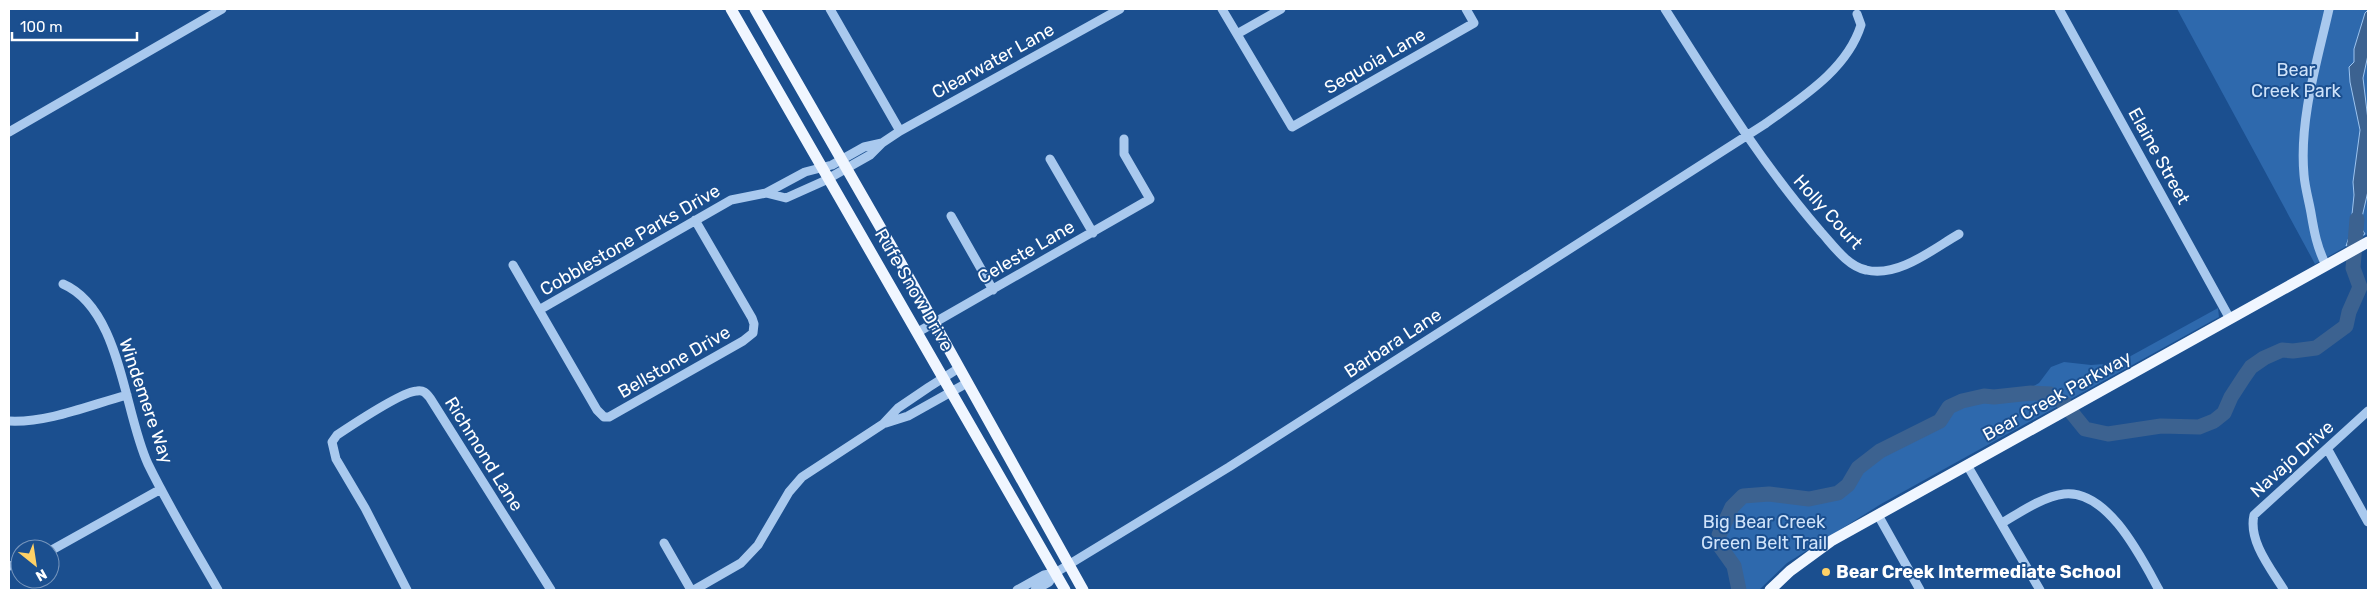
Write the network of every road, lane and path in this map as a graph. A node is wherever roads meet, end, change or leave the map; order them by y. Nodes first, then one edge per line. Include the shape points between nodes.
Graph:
1 (222, 9) edge
2 (731, 9) edge
3 (755, 9) edge
4 (830, 9) edge
5 (1120, 9) edge
6 (1222, 9) edge
7 (1281, 9) edge
8 (1466, 9) edge
9 (1665, 9) edge
10 (2059, 9) edge
11 (2329, 9) edge
12 (1857, 14) dead end
13 (1237, 34) junction
14 (900, 131) junction
15 (9, 132) edge
16 (1746, 136) junction
17 (1124, 139) dead end
18 (1050, 159) dead end
19 (835, 169) junction
20 (766, 193) junction
21 (951, 216) dead end
22 (695, 220) junction
23 (1093, 233) junction
24 (1959, 234) dead end
25 (2367, 243) edge
26 (2326, 264) junction
27 (513, 265) dead end
28 (63, 284) dead end
29 (993, 290) junction
30 (539, 310) junction
31 (2230, 319) junction
32 (935, 323) junction
33 (918, 332) junction
34 (959, 368) junction
35 (944, 377) junction
36 (967, 383) junction
37 (952, 391) junction
38 (127, 395) junction
39 (2368, 411) edge
40 (9, 421) edge
41 (883, 424) junction
42 (2328, 450) junction
43 (1967, 465) junction
44 (161, 489) junction
45 (1878, 515) junction
46 (2368, 522) edge
47 (2002, 523) junction
48 (664, 544) dead end
49 (60, 545) edge
50 (1069, 565) junction
51 (1055, 573) junction
52 (218, 590) edge
53 (407, 590) edge
54 (551, 590) edge
55 (692, 590) edge
56 (1017, 590) edge
57 (1036, 590) edge
58 (1065, 590) edge
59 (1083, 590) edge
60 (1770, 590) edge
61 (1920, 590) edge
62 (2040, 590) edge
63 (2159, 590) edge
64 (2284, 590) edge

1 - 15 street
2 - 19 main road, Rufe Snow Drive
3 - 19 main road, Rufe Snow Drive
4 - 14 street
5 - 14 street, Clearwater Lane
6 - 13 street
7 - 13 street
8 - 13 street, Sequoia Lane via 1474,23 1292,127
9 - 16 street, Holly Court
10 - 31 street, Elaine Street
11 - 26 street via 2312,88 2304,158 2304,176 2319,252
12 - 16 street, Barbara Lane via 1862,25 1842,59 1809,92
14 - 19 street, Clearwater Lane via 870,155
16 - 24 street, Holly Court via 1795,203 1855,266 1874,271 1891,269
16 - 50 street, Barbara Lane via 1359,385
17 - 23 street, Celeste Lane via 1124,154 1150,199
18 - 23 street
19 - 20 street, Cobblestone Parks Drive via 805,172
19 - 20 street, Cobblestone Parks Drive via 786,198
19 - 32 main road, Rufe Snow Drive
19 - 33 main road, Rufe Snow Drive
20 - 22 street, Cobblestone Parks Drive via 739,197
21 - 29 street
22 - 30 street, Cobblestone Parks Drive
22 - 30 street, Bellstone Drive via 752,318 754,328 744,341 615,415 604,417 596,410
23 - 29 street, Celeste Lane
25 - 26 main road, Bear Creek Parkway
26 - 31 main road, Bear Creek Parkway
27 - 30 street
28 - 38 street, Windemere Way via 84,296 92,306 116,355
29 - 32 street, Celeste Lane
31 - 43 main road, Bear Creek Parkway
32 - 33 street, Celeste Lane
32 - 34 main road, Rufe Snow Drive
33 - 35 main road, Rufe Snow Drive
34 - 35 street
34 - 36 main road, Rufe Snow Drive
35 - 37 main road, Rufe Snow Drive
35 - 41 street via 898,408
36 - 37 street
36 - 50 main road, Rufe Snow Drive
37 - 41 street via 908,416
37 - 51 main road, Rufe Snow Drive
38 - 40 street via 54,415
38 - 44 street, Windemere Way via 142,448
39 - 42 street, Navajo Drive
41 - 55 street via 802,478 789,492 758,545 741,563
42 - 46 street
42 - 64 street, Navajo Drive via 2254,515 2256,540
43 - 45 main road, Bear Creek Parkway
43 - 47 street
44 - 49 street
44 - 52 street, Windemere Way
45 - 60 main road, Bear Creek Parkway via 1810,554
45 - 61 street
47 - 62 street
47 - 63 street via 2053,497 2065,494 2084,497 2122,528
48 - 55 street
50 - 51 street, Barbara Lane
50 - 59 main road, Rufe Snow Drive
51 - 56 street, Barbara Lane via 1044,575
51 - 57 street, Barbara Lane via 1049,582
51 - 58 main road, Rufe Snow Drive
53 - 54 street, Richmond Lane via 336,459 332,442 337,434 419,390 430,398

